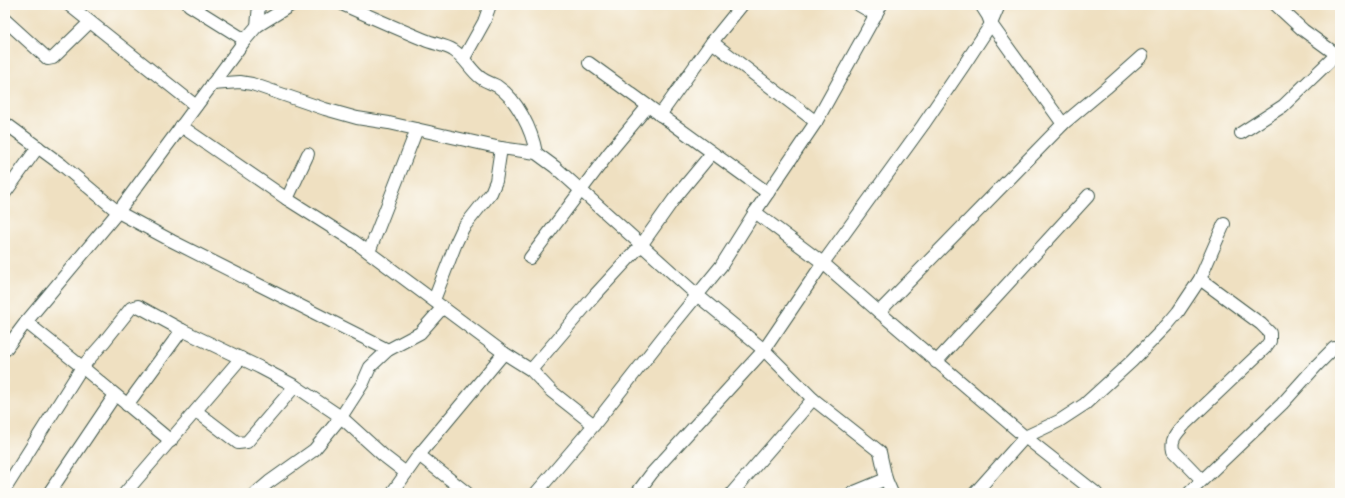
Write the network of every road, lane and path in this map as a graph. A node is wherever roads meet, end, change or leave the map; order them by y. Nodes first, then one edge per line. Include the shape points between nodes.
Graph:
1 (70, 5) edge
2 (189, 5) edge
3 (259, 5) edge
4 (291, 5) edge
5 (344, 5) edge
6 (490, 5) edge
7 (742, 5) edge
8 (859, 5) edge
9 (981, 5) edge
10 (999, 5) edge
11 (1276, 5) edge
12 (878, 10) edge
13 (5, 20) edge
14 (90, 22) junction
15 (991, 24) junction
16 (257, 26) junction
17 (245, 40) junction
18 (712, 42) junction
19 (1142, 56) dead end
20 (1338, 56) edge
21 (464, 58) junction
22 (589, 64) dead end
23 (212, 84) junction
24 (196, 106) junction
25 (648, 106) junction
26 (660, 115) junction
27 (816, 122) junction
28 (5, 123) edge
29 (1062, 124) junction
30 (181, 126) junction
31 (417, 129) junction
32 (1241, 132) dead end
33 (38, 147) junction
34 (501, 148) junction
35 (536, 153) junction
36 (712, 153) junction
37 (308, 154) dead end
38 (581, 192) junction
39 (5, 193) edge
40 (768, 193) junction
41 (1089, 195) dead end
42 (287, 199) junction
43 (118, 212) junction
44 (755, 212) junction
45 (1224, 224) dead end
46 (642, 244) junction
47 (369, 252) junction
48 (530, 258) dead end
49 (823, 263) junction
50 (1200, 278) junction
51 (697, 295) junction
52 (438, 304) junction
53 (879, 312) junction
54 (26, 322) junction
55 (182, 330) junction
56 (9, 336) edge
57 (1334, 348) dead end
58 (5, 350) edge
59 (388, 350) junction
60 (764, 350) junction
61 (504, 353) junction
62 (240, 358) junction
63 (936, 362) junction
64 (82, 366) junction
65 (531, 370) junction
66 (295, 386) junction
67 (115, 395) junction
68 (814, 399) junction
69 (127, 405) junction
70 (196, 411) junction
71 (341, 417) junction
72 (594, 425) junction
73 (1025, 437) junction
74 (171, 441) junction
75 (419, 455) junction
76 (406, 473) junction
77 (886, 479) junction
78 (1202, 480) junction
79 (5, 489) edge
80 (1094, 492) edge
81 (50, 493) edge
82 (125, 493) edge
83 (256, 493) edge
84 (392, 493) edge
85 (467, 493) edge
86 (536, 493) edge
87 (637, 493) edge
88 (732, 493) edge
89 (852, 493) edge
90 (892, 493) edge
91 (975, 493) edge
92 (1190, 493) edge

1 - 14 street
2 - 17 street
3 - 16 street
4 - 16 street
5 - 21 street via 452,50
6 - 21 street via 484,22
7 - 18 street
8 - 12 street
9 - 15 street
10 - 15 street
11 - 20 street via 1303,30
12 - 27 street
13 - 14 street via 48,59 53,58
14 - 24 street
15 - 29 street
15 - 49 street via 923,126
16 - 17 street
17 - 23 street
18 - 26 street
18 - 27 street
19 - 29 street
20 - 32 street via 1283,106
21 - 35 street via 474,72 497,86 516,106 534,140
22 - 25 street
23 - 24 street
23 - 31 street via 252,84 357,118
24 - 30 street
25 - 26 street
25 - 38 street
26 - 36 street
27 - 40 street
28 - 33 street
29 - 53 street
30 - 42 street
30 - 43 street
31 - 34 street
31 - 47 street
33 - 39 street
33 - 43 street
34 - 35 street
34 - 52 street via 496,181 491,193 463,228
35 - 38 street
36 - 40 street
36 - 46 street via 674,199
37 - 42 street
38 - 46 street
38 - 48 street
40 - 44 street
41 - 63 street
42 - 47 street
43 - 54 street
43 - 59 street via 172,242
44 - 49 street
44 - 51 street via 720,266
45 - 50 street
46 - 51 street
46 - 65 street
47 - 52 street
49 - 53 street
49 - 60 street
50 - 73 street via 1167,325 1091,399 1072,414
50 - 78 street via 1270,333 1270,341 1185,424 1173,439 1173,450
51 - 60 street
51 - 72 street
52 - 59 street via 420,334
52 - 61 street
53 - 63 street
54 - 56 street
54 - 64 street
55 - 62 street
55 - 64 street via 138,306 131,308
55 - 69 street
56 - 58 street
57 - 78 street via 1282,404
59 - 71 street via 370,366 363,383
60 - 68 street
60 - 87 street via 652,473
61 - 65 street
61 - 75 street
62 - 66 street
62 - 70 street
63 - 73 street
64 - 67 street
64 - 79 street
65 - 72 street via 551,391
66 - 70 street via 247,442 238,443
66 - 71 street
67 - 69 street
67 - 81 street
68 - 77 street via 880,452
68 - 88 street
69 - 74 street
70 - 74 street
71 - 76 street
71 - 83 street via 314,450
72 - 86 street
73 - 80 street
73 - 91 street
74 - 82 street
75 - 76 street
75 - 85 street
76 - 84 street
77 - 89 street
77 - 90 street
78 - 92 street

